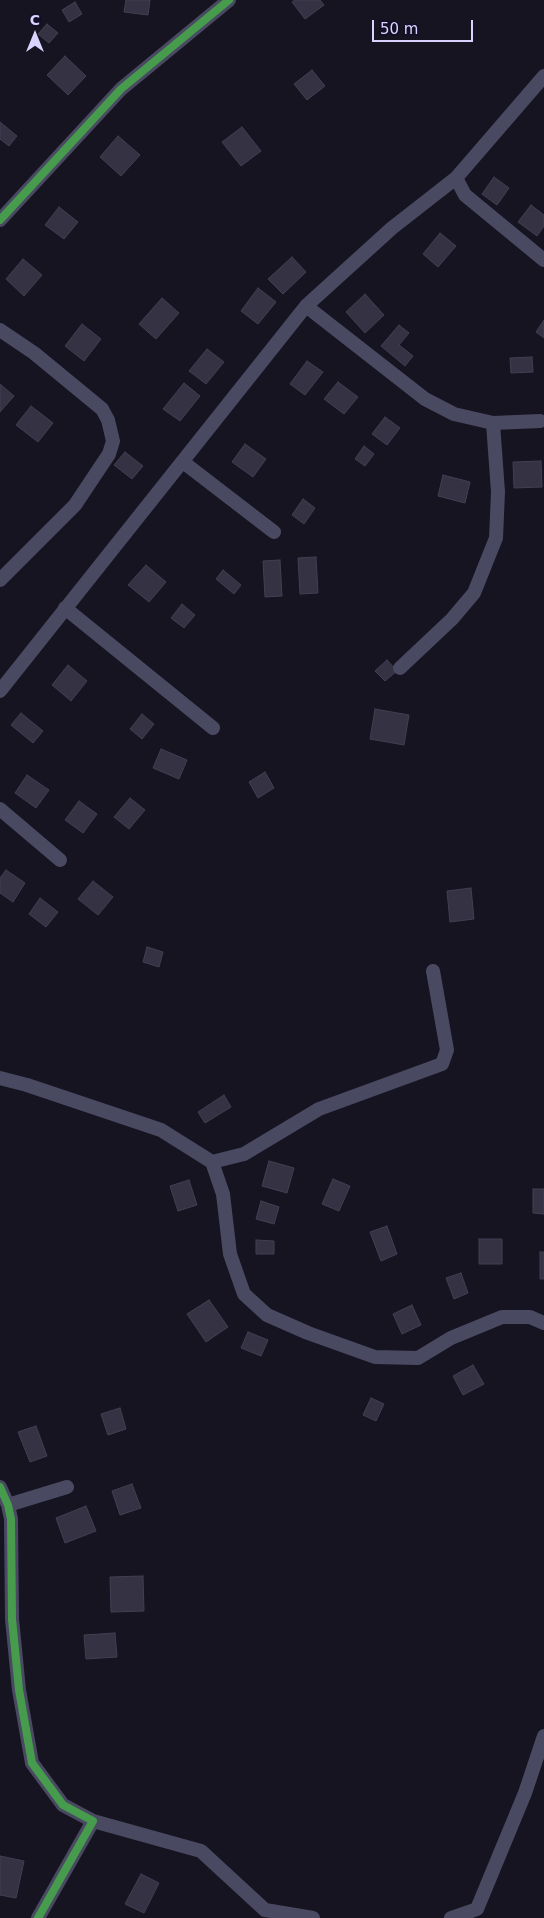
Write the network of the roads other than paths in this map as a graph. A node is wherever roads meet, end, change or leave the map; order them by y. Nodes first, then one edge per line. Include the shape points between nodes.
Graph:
1 (229, 0) edge
2 (544, 76) edge
3 (456, 178) junction
4 (0, 220) edge
5 (544, 260) edge
6 (306, 306) junction
7 (0, 330) edge
8 (540, 421) dead end
9 (493, 423) junction
10 (184, 462) junction
11 (274, 532) dead end
12 (0, 580) edge
13 (65, 608) junction
14 (400, 668) dead end
15 (0, 692) edge
16 (213, 728) dead end
17 (0, 809) edge
18 (60, 860) dead end
19 (433, 971) dead end
20 (0, 1078) edge
21 (212, 1162) junction
22 (544, 1323) edge
23 (0, 1487) edge
24 (67, 1487) dead end
25 (8, 1505) junction
26 (6, 1619) edge
27 (544, 1736) edge
28 (93, 1821) junction
29 (38, 1918) edge
30 (313, 1918) edge
31 (451, 1918) edge

1 - 4 street via 122,89
2 - 3 street
3 - 5 street via 465,194
3 - 6 street via 392,228
6 - 9 street via 425,399 454,414
6 - 10 street
7 - 12 street via 34,353 102,409 112,441 109,454 75,505
8 - 9 street
9 - 14 street via 498,492 496,538 474,593 452,619
10 - 11 street
10 - 13 street
13 - 15 street
13 - 16 street
17 - 18 street
19 - 21 street via 447,1050 442,1064 319,1109 244,1154
20 - 21 street via 161,1130
21 - 22 street via 223,1194 230,1254 244,1294 267,1315 376,1357 418,1358 451,1338 502,1317 530,1317
23 - 25 street
24 - 25 street
25 - 26 street via 11,1519
26 - 28 street via 32,1763 63,1805
27 - 31 street via 525,1793 477,1909
28 - 29 street
28 - 30 street via 201,1851 265,1910

